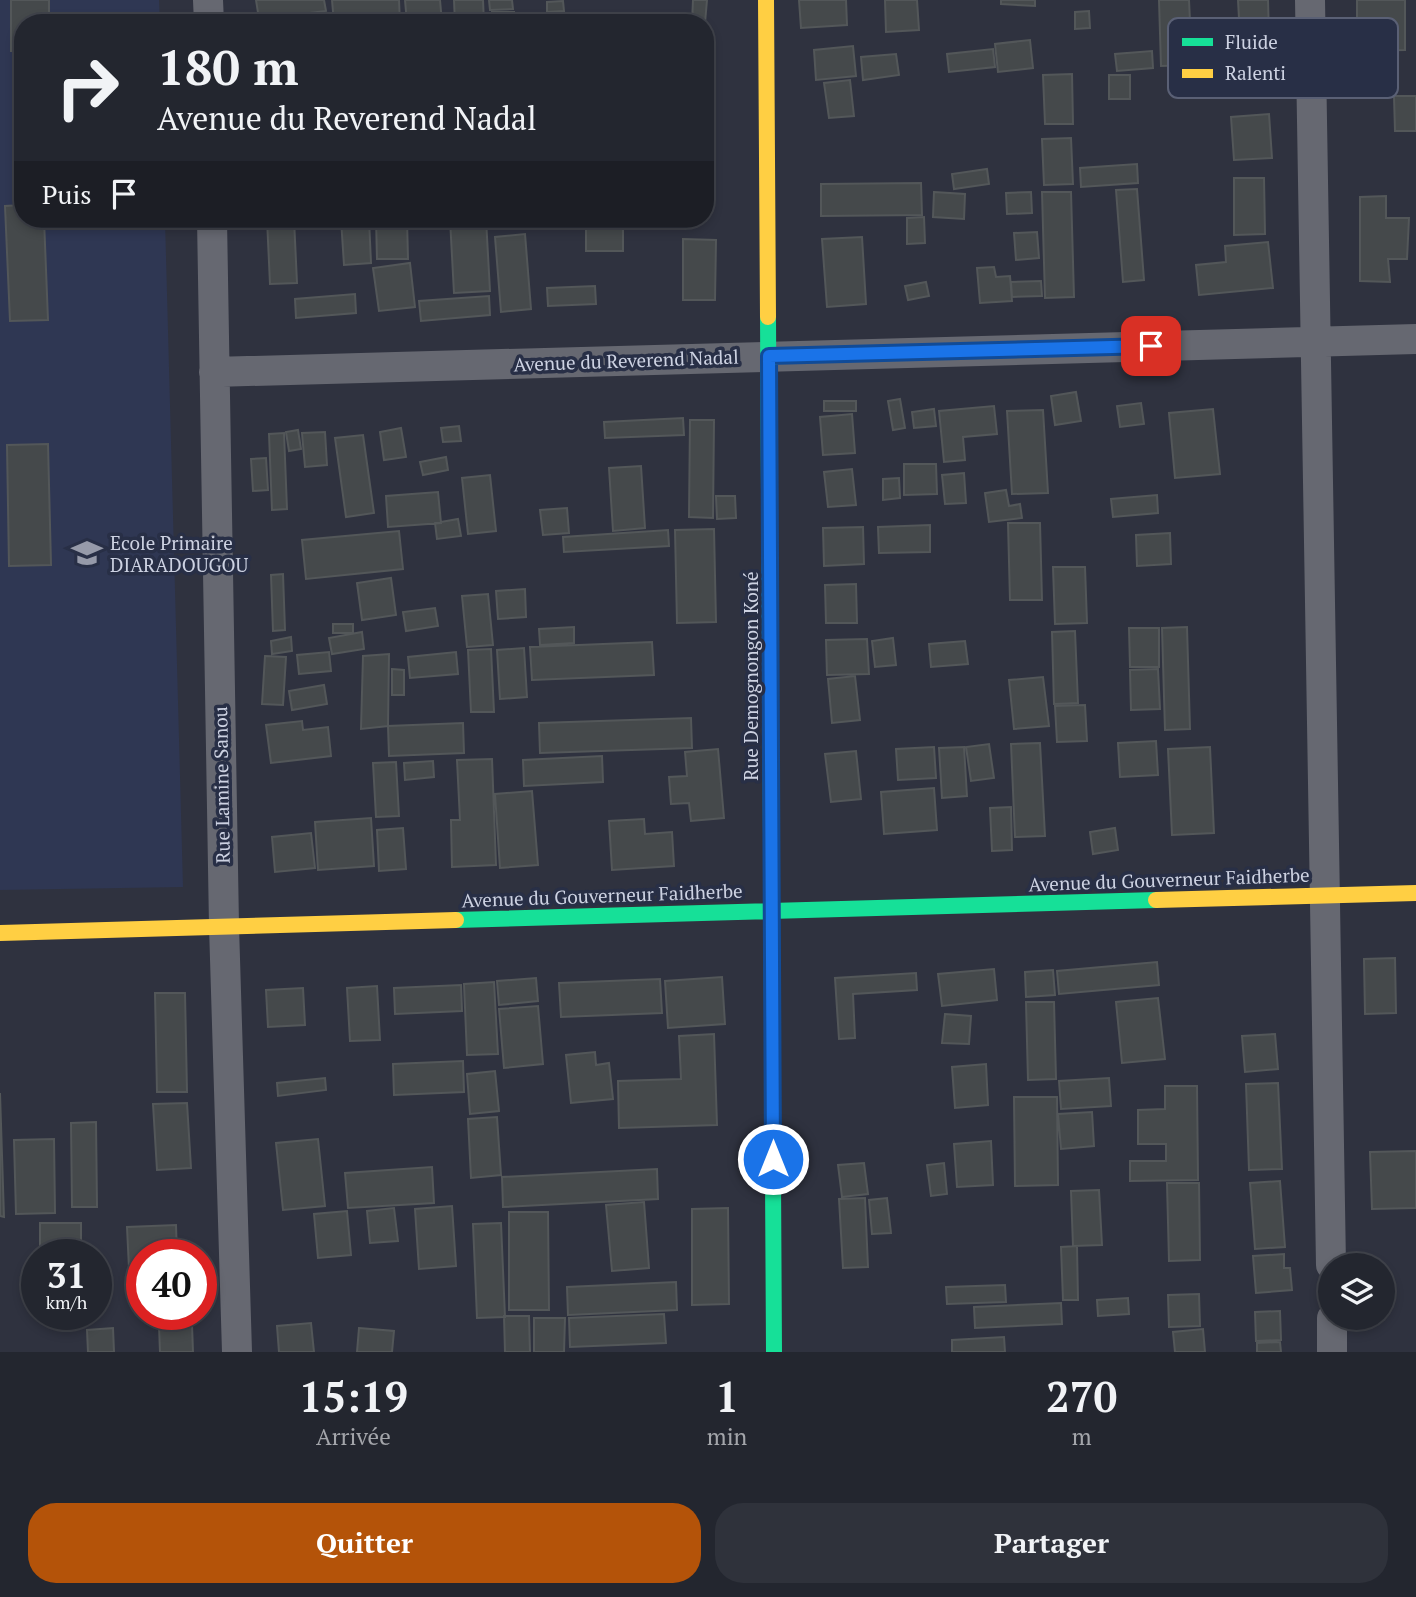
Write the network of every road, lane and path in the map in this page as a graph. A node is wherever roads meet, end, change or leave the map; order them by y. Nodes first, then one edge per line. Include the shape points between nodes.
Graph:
1 (766, 0) edge
2 (1310, 0) edge
3 (1310, 18) edge
4 (1311, 98) edge
5 (212, 228) edge
6 (1416, 339) edge
7 (1315, 341) junction
8 (769, 356) junction
9 (214, 372) junction
10 (1416, 893) edge
11 (1324, 896) junction
12 (772, 911) junction
13 (224, 926) junction
14 (0, 933) edge
15 (1331, 1253) edge
16 (1332, 1330) edge
17 (237, 1352) edge
18 (774, 1352) edge
19 (1332, 1352) edge

1 - 8 street, Rue Demognongon Koné
2 - 3 street
4 - 7 street
5 - 9 street, Rue Lamine Sanou
6 - 7 street, Avenue du Reverend Nadal
7 - 8 street, Avenue du Reverend Nadal
7 - 11 street
8 - 9 street, Avenue du Reverend Nadal
8 - 12 street, Rue Demognongon Koné
9 - 13 street, Rue Lamine Sanou
10 - 11 street, Avenue du Gouverneur Faidherbe
11 - 12 street, Avenue du Gouverneur Faidherbe
11 - 15 street
12 - 13 street, Avenue du Gouverneur Faidherbe
12 - 18 street, Rue Demognongon Koné
13 - 14 street, Avenue du Gouverneur Faidherbe
13 - 17 street, Rue Lamine Sanou
16 - 19 street

